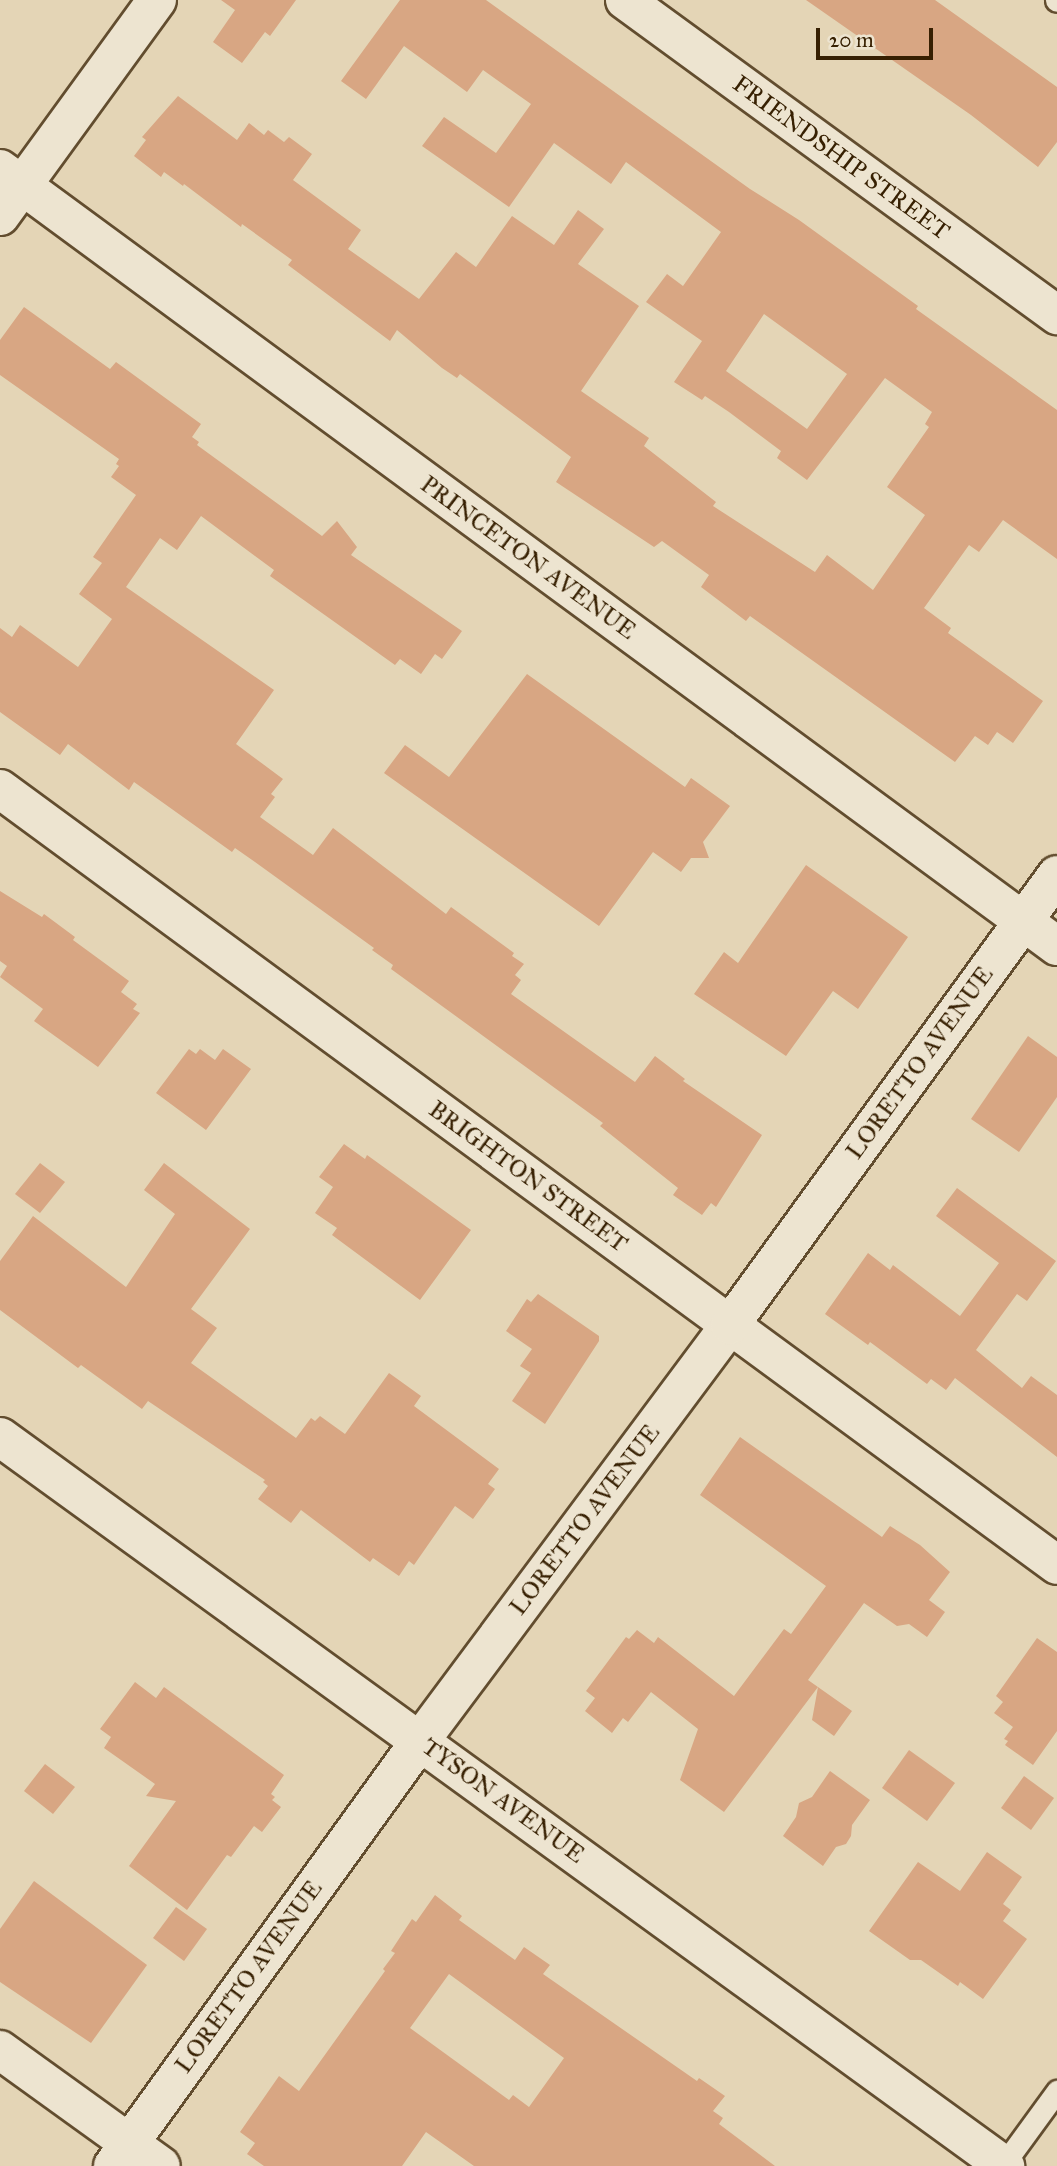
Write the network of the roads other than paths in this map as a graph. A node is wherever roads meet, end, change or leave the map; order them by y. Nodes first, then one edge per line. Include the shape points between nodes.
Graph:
1 (157, 0) edge
2 (625, 0) edge
3 (11, 177) edge
4 (0, 216) edge
5 (1057, 316) edge
6 (0, 789) edge
7 (1057, 875) edge
8 (1023, 922) junction
9 (1057, 946) edge
10 (730, 1325) junction
11 (0, 1437) edge
12 (1057, 1565) edge
13 (420, 1741) junction
14 (0, 2050) edge
15 (1057, 2091) edge
16 (121, 2155) edge
17 (1004, 2165) edge
18 (161, 2166) edge

1 - 3 street
2 - 5 street, FRIENDSHIP STREET
3 - 4 street
3 - 8 street, PRINCETON AVENUE
6 - 10 street, BRIGHTON STREET
7 - 8 street, LORETTO AVENUE
8 - 9 street, PRINCETON AVENUE
8 - 10 street, LORETTO AVENUE
10 - 12 street, BRIGHTON STREET
10 - 13 street, LORETTO AVENUE
11 - 13 street, TYSON AVENUE
13 - 16 street, LORETTO AVENUE
13 - 17 street, TYSON AVENUE
14 - 16 street
15 - 17 lane
16 - 18 street

